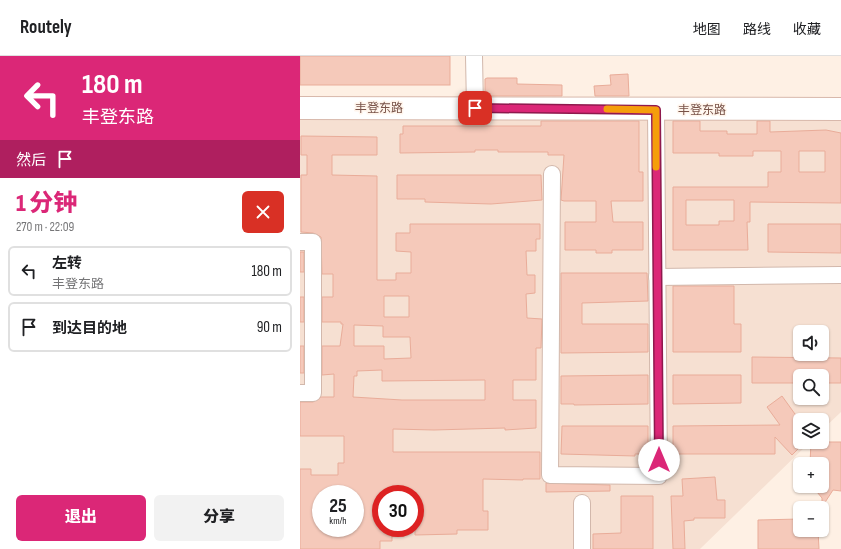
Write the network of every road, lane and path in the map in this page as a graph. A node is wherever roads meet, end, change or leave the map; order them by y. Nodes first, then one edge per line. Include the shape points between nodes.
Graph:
1 (474, 56) edge
2 (300, 108) edge
3 (475, 108) junction
4 (841, 109) edge
5 (656, 110) junction
6 (552, 174) dead end
7 (300, 242) edge
8 (841, 275) edge
9 (657, 277) junction
10 (300, 393) edge
11 (582, 503) dead end
12 (582, 549) edge

1 - 3 street
2 - 3 street, 丰登东路
3 - 5 street, 丰登东路
4 - 5 street, 丰登东路
5 - 9 street
6 - 9 street via 550,475 659,476
7 - 10 street via 313,242 313,393
8 - 9 street
11 - 12 street

